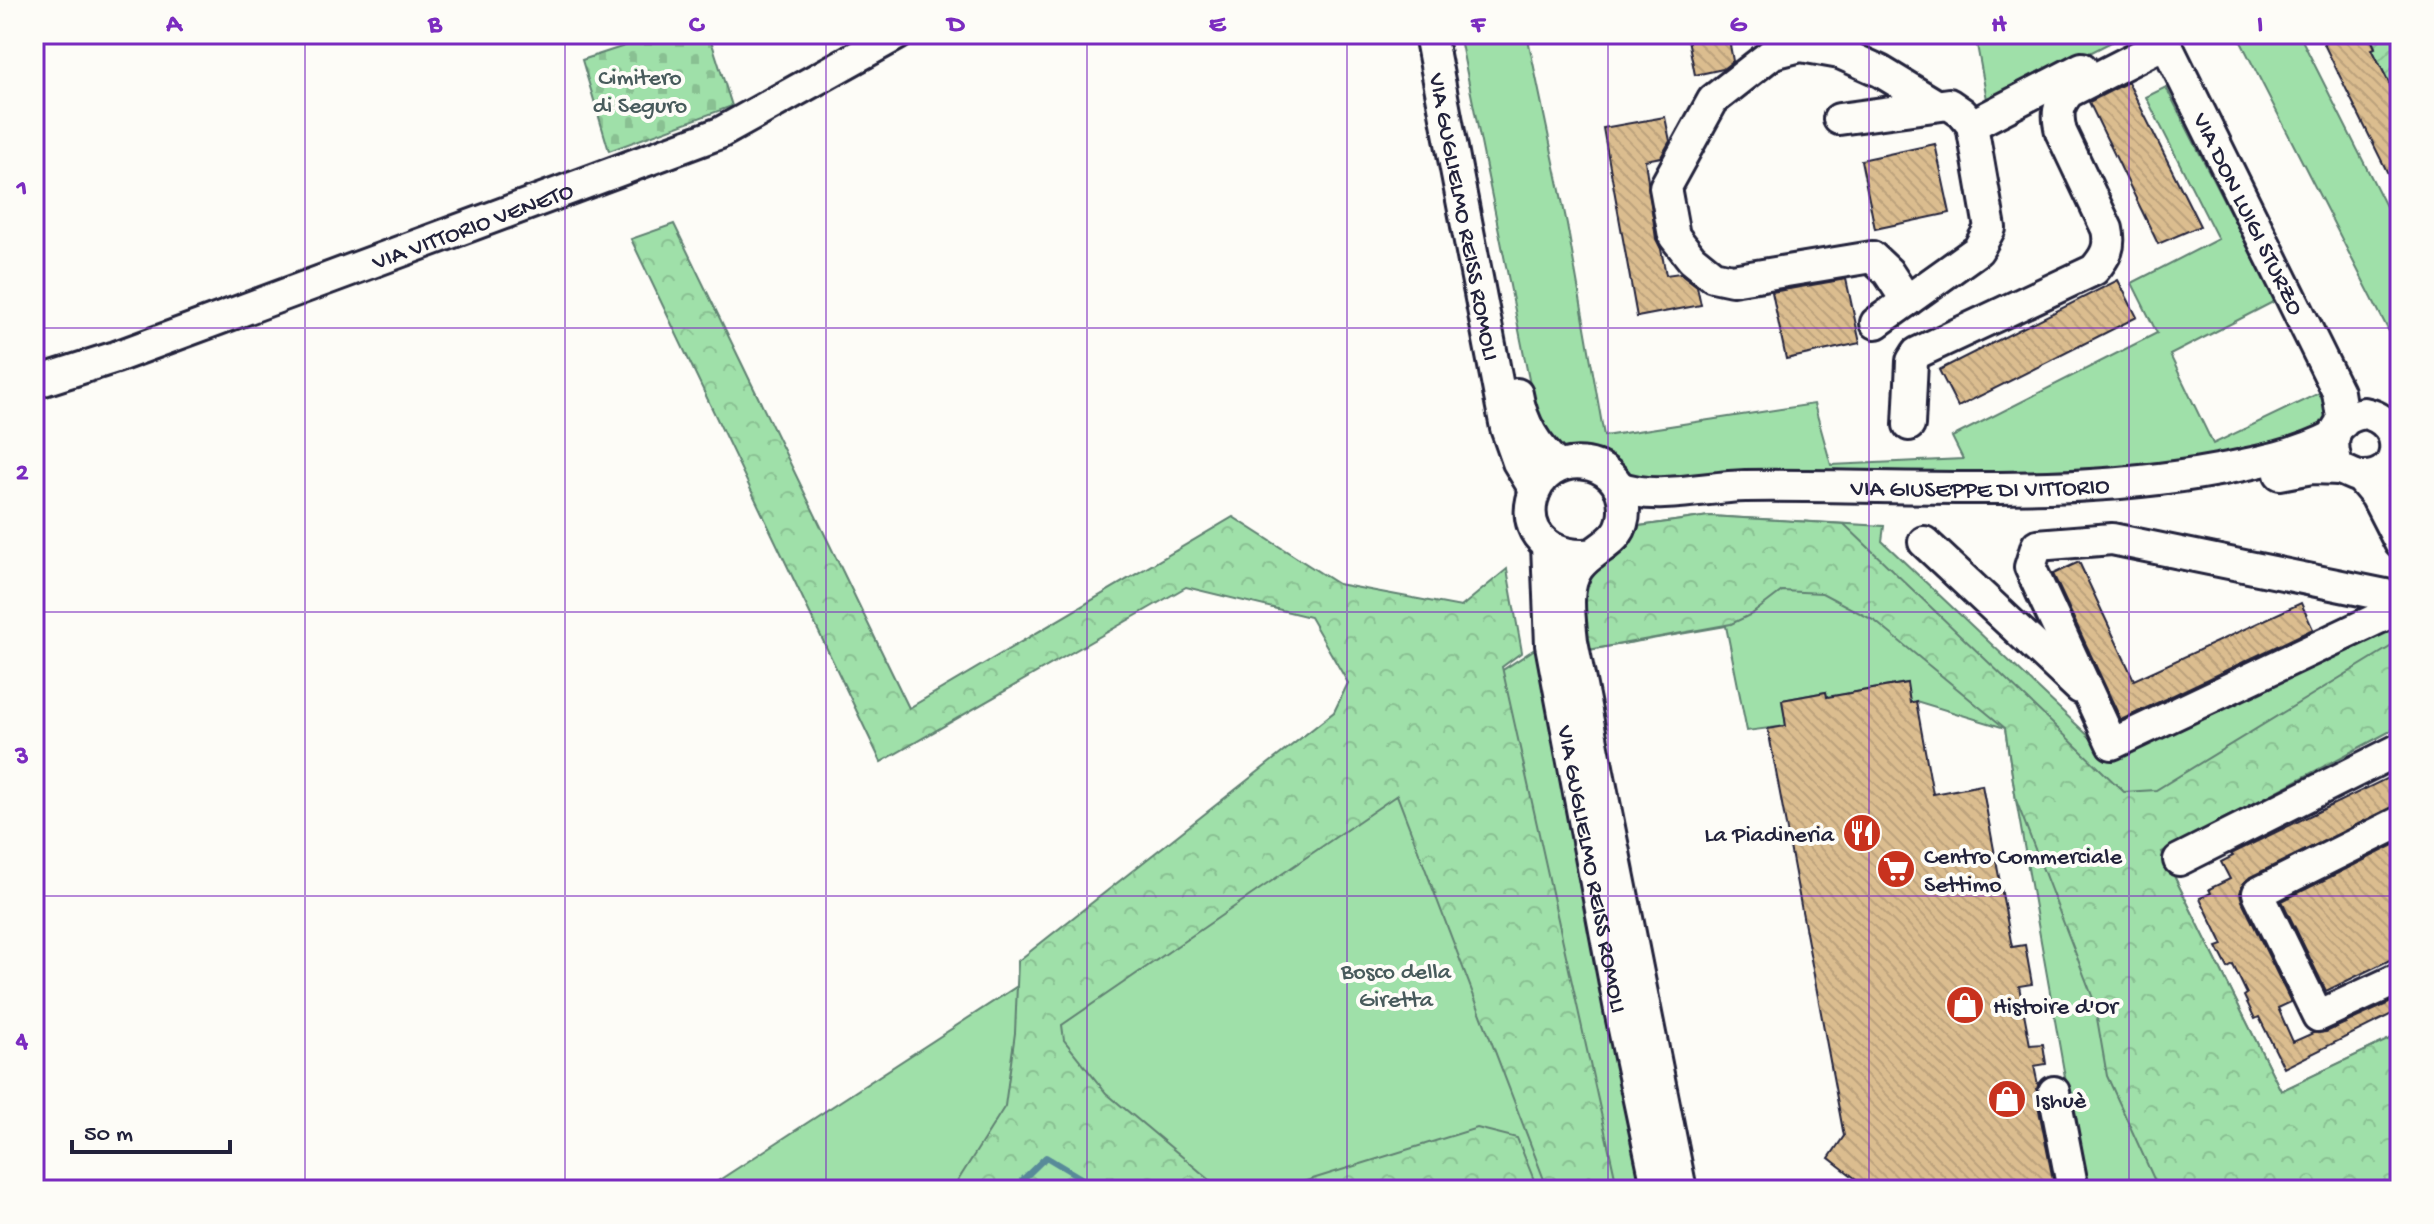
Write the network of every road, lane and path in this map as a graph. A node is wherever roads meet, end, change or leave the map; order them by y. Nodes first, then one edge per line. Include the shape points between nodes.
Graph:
1 (898, 34) edge
2 (1430, 34) edge
3 (1446, 34) edge
4 (2158, 37) edge
5 (1936, 105) junction
6 (1839, 119) dead end
7 (1972, 125) junction
8 (1907, 301) junction
9 (1876, 323) dead end
10 (34, 383) edge
11 (1909, 425) dead end
12 (2366, 425) edge
13 (1558, 466) junction
14 (2375, 471) edge
15 (1619, 487) junction
16 (1535, 490) junction
17 (1623, 523) junction
18 (1924, 542) dead end
19 (2400, 543) edge
20 (1547, 545) junction
21 (1593, 554) junction
22 (2400, 598) edge
23 (2400, 608) edge
24 (2090, 697) junction
25 (2400, 749) edge
26 (2400, 822) edge
27 (2179, 860) dead end
28 (2400, 978) edge
29 (1620, 1010) junction
30 (2054, 1092) dead end
31 (1658, 1190) edge
32 (1668, 1190) edge
33 (1681, 1190) edge
34 (2073, 1190) edge

1 - 10 street, VIA VITTORIO VENETO via 720,133
2 - 16 street, VIA GUGLIELMO REISS ROMOLI via 1506,428
3 - 13 street, VIA GUGLIELMO REISS ROMOLI via 1520,410 1541,450
4 - 7 street
4 - 11 street via 2059,103 2061,132 2107,229 2110,244 2104,258 2094,270 1917,353 1912,361
4 - 12 street, VIA DON LUIGI STURZO via 2338,392
5 - 6 street
5 - 7 street via 1949,104
5 - 8 street via 1840,53 1801,46 1773,53 1713,100 1665,187 1674,236 1713,276 1732,280 1872,257
7 - 8 street via 1990,228 1978,250
8 - 9 street
12 - 14 street via 2396,444
12 - 14 street via 2333,453
12 - 15 street, VIA GIUSEPPE DI VITTORIO via 2306,451 2170,479 1962,489 1745,486 1652,494
13 - 15 street via 1586,463 1611,476
13 - 16 street
14 - 17 street, VIA GIUSEPPE DI VITTORIO via 2312,468 2172,495 2076,501 1708,503 1653,511
14 - 19 street
15 - 17 street
16 - 20 street via 1532,519
17 - 21 street via 1606,547
18 - 24 street
20 - 21 street via 1561,554
20 - 29 street, VIA GUGLIELMO REISS ROMOLI via 1551,645
21 - 33 street, VIA GUGLIELMO REISS ROMOLI via 1577,569 1570,591 1572,641
22 - 24 street via 2112,539 2037,545 2030,567
23 - 24 street via 2112,744
25 - 27 street
26 - 28 street via 2258,893 2318,1016
29 - 31 street, VIA GUGLIELMO REISS ROMOLI
29 - 32 street via 1644,1076
30 - 34 street

